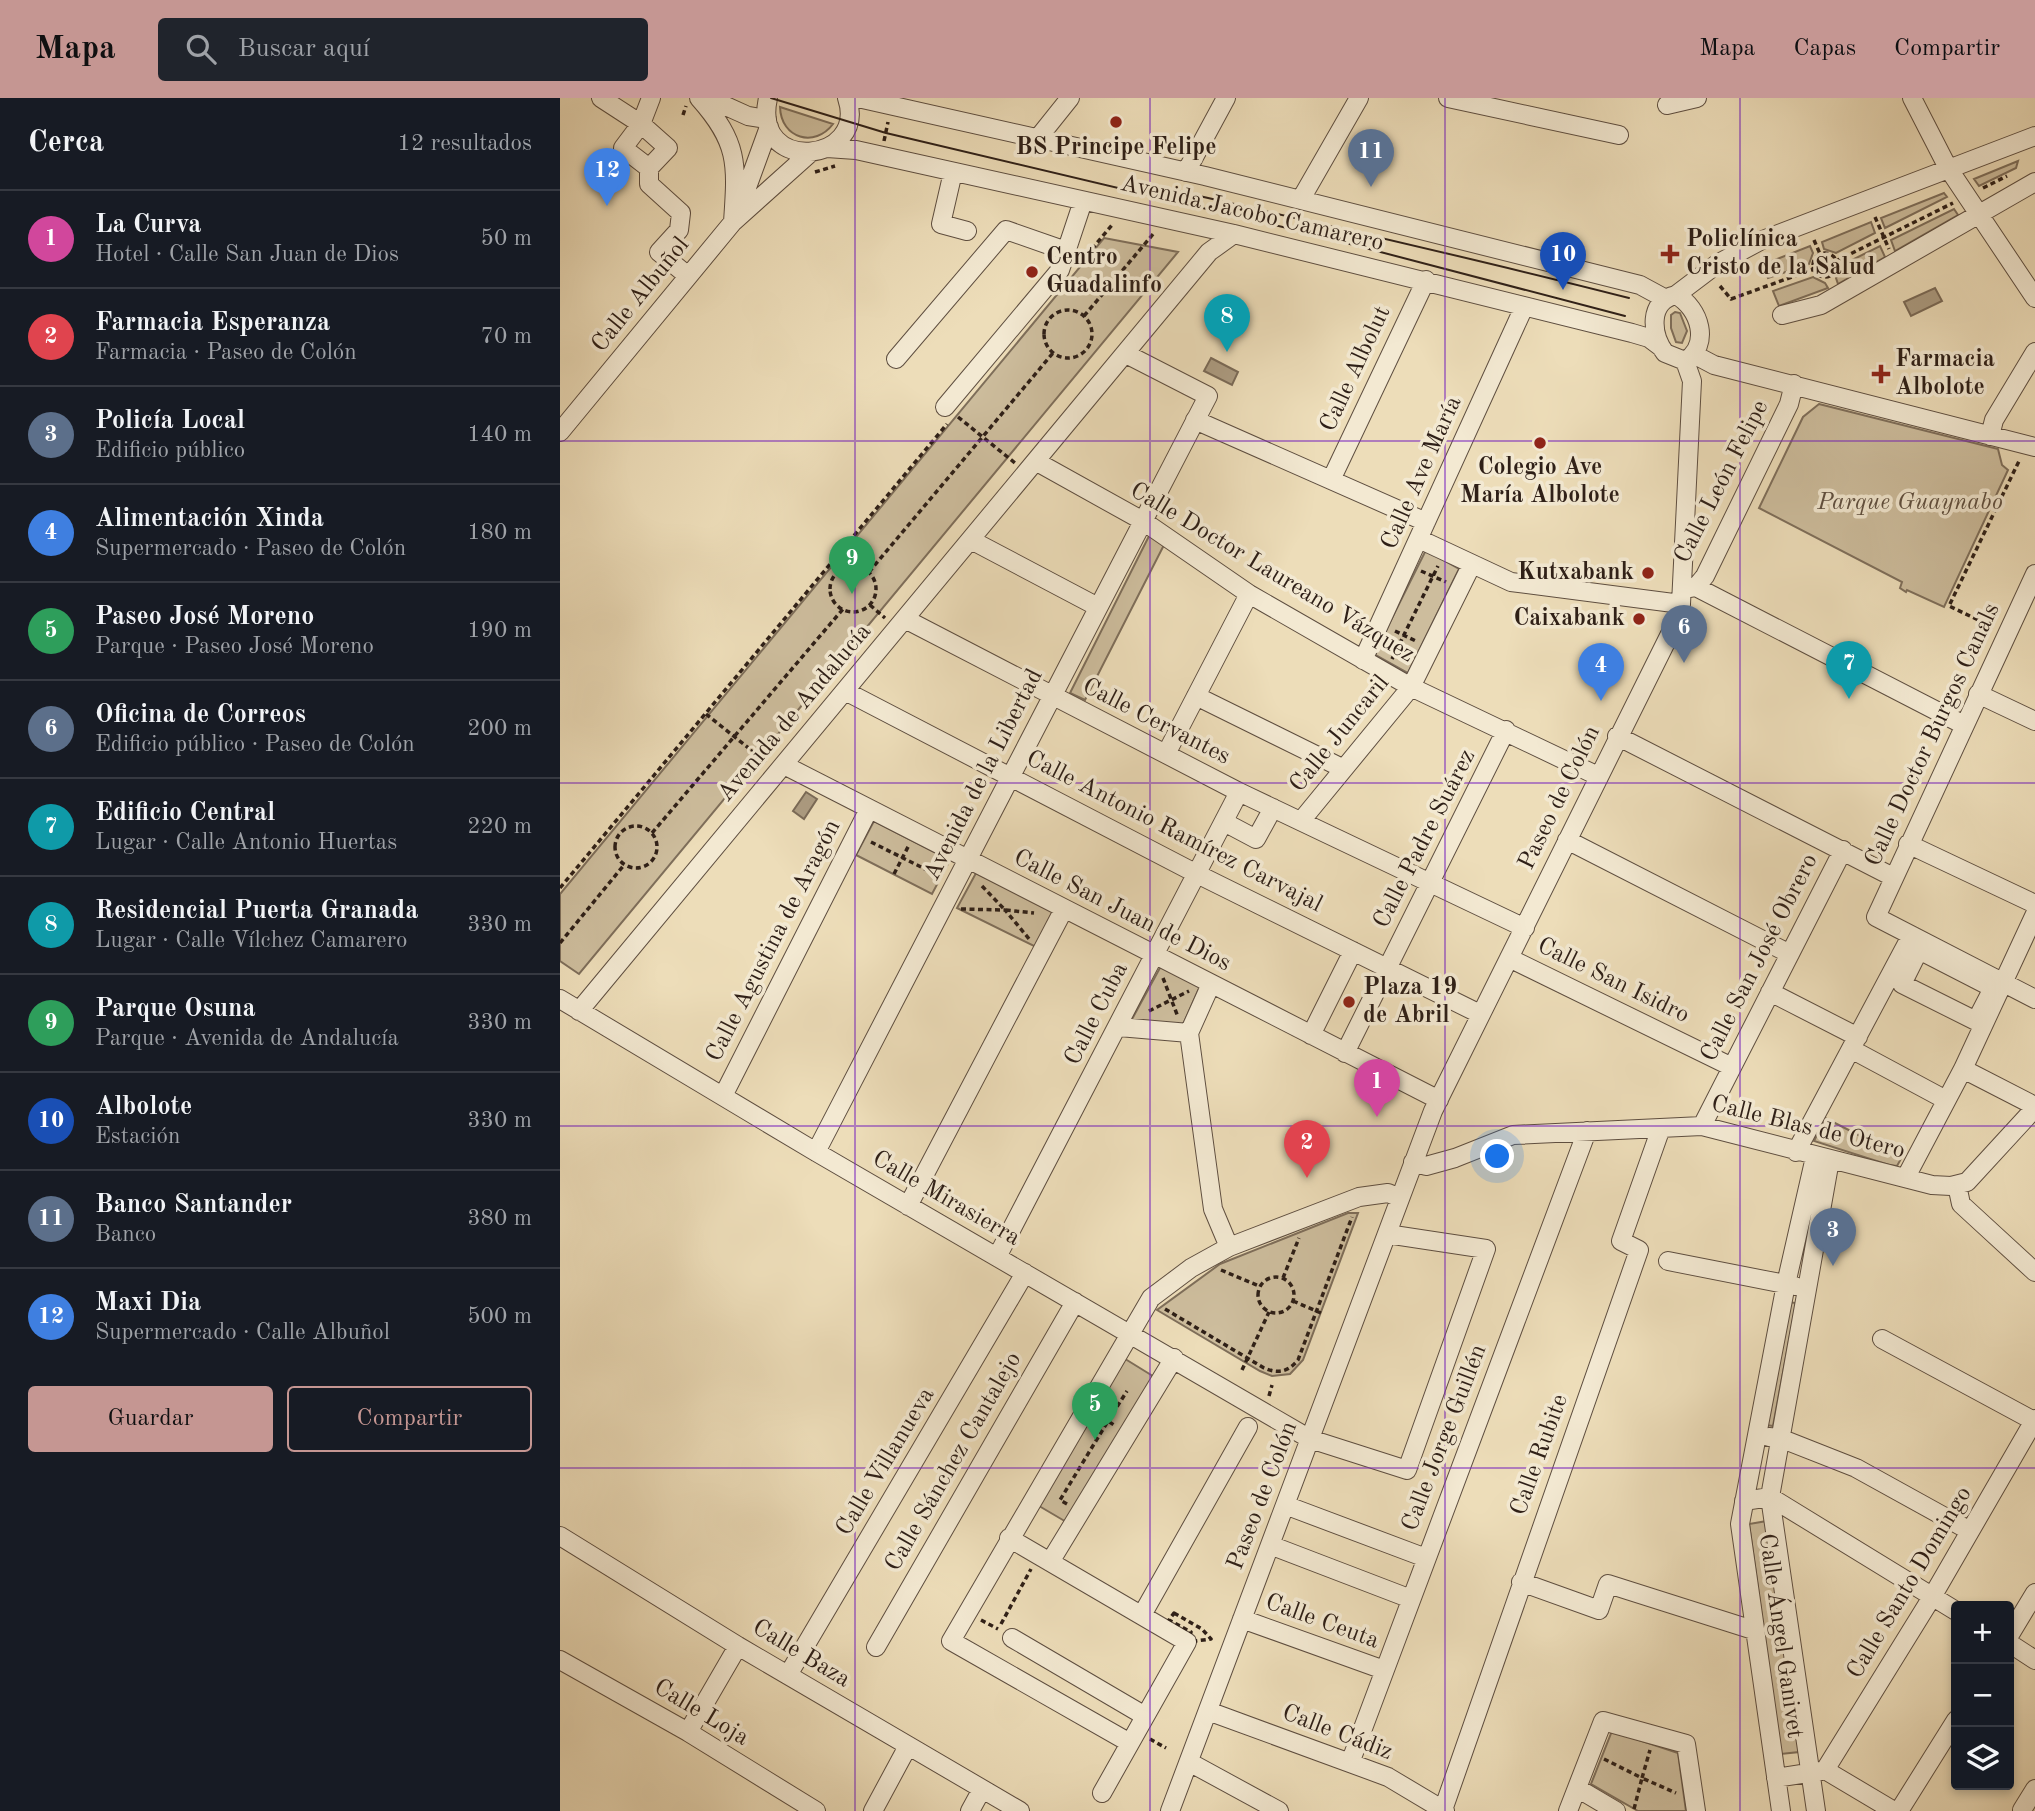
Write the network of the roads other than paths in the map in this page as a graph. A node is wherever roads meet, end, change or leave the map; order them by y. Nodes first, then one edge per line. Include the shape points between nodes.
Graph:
1 (601, 98) edge
2 (651, 98) edge
3 (699, 98) edge
4 (708, 98) edge
5 (768, 98) edge
6 (847, 98) edge
7 (858, 98) edge
8 (1070, 98) edge
9 (1226, 98) edge
10 (1359, 98) edge
11 (1448, 98) edge
12 (1697, 98) edge
13 (1912, 98) edge
14 (1667, 100) edge
15 (768, 123) junction
16 (641, 124) junction
17 (1619, 135) dead end
18 (2035, 136) edge
19 (1038, 138) junction
20 (819, 151) junction
21 (649, 168) junction
22 (1948, 168) junction
23 (953, 172) junction
24 (1186, 172) junction
25 (2035, 182) edge
26 (1301, 199) junction
27 (1083, 201) junction
28 (1979, 214) junction
29 (733, 222) junction
30 (1197, 225) junction
31 (967, 231) dead end
32 (1234, 234) junction
33 (1066, 251) junction
34 (1209, 252) junction
35 (688, 276) junction
36 (1426, 280) junction
37 (2035, 298) edge
38 (1677, 299) junction
39 (1524, 307) junction
40 (1782, 315) dead end
41 (1661, 347) junction
42 (2035, 352) edge
43 (1126, 354) junction
44 (1690, 358) junction
45 (896, 359) dead end
46 (1794, 384) junction
47 (945, 407) dead end
48 (1195, 420) junction
49 (560, 432) edge
50 (1990, 436) junction
51 (2029, 450) edge
52 (1032, 467) junction
53 (1331, 480) junction
54 (1143, 521) junction
55 (1422, 531) junction
56 (971, 540) junction
57 (1472, 564) junction
58 (2035, 574) edge
59 (1686, 593) junction
60 (1249, 594) junction
61 (1098, 607) junction
62 (905, 619) junction
63 (1363, 660) junction
64 (1411, 687) junction
65 (845, 691) junction
66 (1978, 694) junction
67 (1052, 696) junction
68 (1196, 696) junction
69 (2035, 720) edge
70 (1964, 725) junction
71 (1506, 730) junction
72 (1617, 736) junction
73 (1166, 754) junction
74 (781, 768) junction
75 (1342, 768) junction
76 (1011, 775) junction
77 (1598, 776) junction
78 (1239, 792) junction
79 (1273, 808) junction
80 (869, 809) junction
81 (1301, 821) junction
82 (1224, 822) junction
83 (1567, 840) junction
84 (1908, 844) junction
85 (1843, 850) junction
86 (970, 869) junction
87 (1197, 874) junction
88 (1893, 877) junction
89 (1431, 882) junction
90 (2035, 904) edge
91 (1063, 909) junction
92 (2035, 914) edge
93 (1525, 928) junction
94 (1911, 936) junction
95 (1353, 951) junction
96 (1790, 954) junction
97 (1155, 955) junction
98 (1509, 958) junction
99 (1387, 969) junction
100 (2003, 983) junction
101 (1211, 984) junction
102 (1885, 986) junction
103 (1770, 992) junction
104 (560, 999) edge
105 (2035, 999) edge
106 (579, 1011) junction
107 (1480, 1014) junction
108 (1119, 1027) junction
109 (1977, 1028) junction
110 (1189, 1033) junction
111 (1311, 1035) junction
112 (1855, 1043) junction
113 (1345, 1053) junction
114 (1732, 1067) junction
115 (1963, 1069) junction
116 (723, 1097) junction
117 (1439, 1100) junction
118 (1946, 1100) junction
119 (2035, 1107) edge
120 (1702, 1126) junction
121 (1661, 1128) junction
122 (1587, 1131) junction
123 (816, 1152) junction
124 (1796, 1152) junction
125 (1823, 1159) junction
126 (1413, 1162) junction
127 (1906, 1177) junction
128 (1957, 1185) junction
129 (1400, 1198) junction
130 (908, 1206) junction
131 (1387, 1234) junction
132 (1230, 1256) junction
133 (997, 1257) junction
134 (1668, 1261) dead end
135 (2035, 1272) edge
136 (1025, 1273) junction
137 (1786, 1284) junction
138 (1808, 1288) junction
139 (1075, 1302) junction
140 (1130, 1332) junction
141 (1882, 1339) dead end
142 (1174, 1358) junction
143 (2035, 1420) edge
144 (1248, 1427) dead end
145 (1755, 1437) junction
146 (1780, 1437) junction
147 (1310, 1439) junction
148 (1770, 1497) junction
149 (1744, 1501) junction
150 (1285, 1505) junction
151 (1970, 1531) junction
152 (560, 1536) edge
153 (1009, 1538) junction
154 (1270, 1545) junction
155 (1045, 1558) junction
156 (1426, 1558) junction
157 (1521, 1582) junction
158 (2035, 1593) edge
159 (1932, 1597) junction
160 (1411, 1599) junction
161 (1951, 1608) edge
162 (1142, 1615) junction
163 (1242, 1619) junction
164 (2014, 1628) edge
165 (1753, 1630) junction
166 (1012, 1637) road end
167 (738, 1646) junction
168 (2014, 1646) edge
169 (876, 1647) dead end
170 (560, 1660) edge
171 (2035, 1660) edge
172 (1384, 1670) junction
173 (788, 1675) junction
174 (1208, 1711) junction
175 (1145, 1716) junction
176 (1951, 1727) edge
177 (688, 1732) junction
178 (1130, 1743) junction
179 (908, 1746) junction
180 (1189, 1762) junction
181 (1350, 1763) junction
182 (1818, 1772) junction
183 (1776, 1778) junction
184 (1577, 1788) junction
185 (982, 1789) junction
186 (2035, 1789) edge
187 (1102, 1793) dead end
188 (1444, 1810) edge
189 (1625, 1810) edge
190 (2022, 1810) edge
191 (816, 1811) edge
192 (873, 1811) edge
193 (970, 1811) edge
194 (1020, 1811) edge
195 (1170, 1811) edge
196 (1279, 1811) edge
197 (1568, 1811) edge
198 (1696, 1811) edge
199 (1781, 1811) edge
200 (1816, 1811) edge
201 (1896, 1811) edge

1 - 16 street
2 - 16 street
3 - 29 street via 733,151 737,176
4 - 15 street
5 - 15 street, Calle Albuñol
6 - 20 street, Calle Albuñol via 848,124 836,142
7 - 19 street, Avenida Jacobo Camarero
8 - 19 street
9 - 24 street
10 - 26 street
11 - 17 street
12 - 14 street
13 - 22 street
15 - 20 street, Avenida Jacobo Camarero via 785,146
15 - 29 street, Calle Albuñol via 752,181
16 - 21 street via 623,148
16 - 21 street via 668,148
18 - 22 street
19 - 24 street, Avenida Jacobo Camarero
20 - 23 street, Avenida Jacobo Camarero via 881,156
20 - 29 street, Calle Albuñol
21 - 35 street via 649,184 681,213 679,229 659,252
22 - 28 street
22 - 38 street via 1737,251
23 - 27 street, Avenida Jacobo Camarero
23 - 31 street via 942,225
24 - 26 street, Avenida Jacobo Camarero
25 - 28 street
26 - 38 street, Avenida Jacobo Camarero via 1640,285
27 - 30 street, Avenida Jacobo Camarero
27 - 33 street
28 - 37 street
28 - 40 street via 1821,305
29 - 35 street, Calle Albuñol
30 - 32 street, Avenida Jacobo Camarero
30 - 34 street
32 - 34 street, Avenida de Andalucía
32 - 36 street, Avenida Jacobo Camarero
33 - 45 street via 1006,230
33 - 47 street via 1060,270
34 - 43 street, Avenida de Andalucía
35 - 49 street, Calle Albuñol
36 - 39 street, Avenida Jacobo Camarero
36 - 53 street, Calle Albolut
38 - 41 street via 1658,304 1654,322
38 - 44 street via 1700,334 1700,346
39 - 41 street, Avenida Jacobo Camarero via 1632,333
39 - 55 street, Calle Ave María
41 - 44 street via 1672,358
42 - 50 street via 1994,420
43 - 48 street, Avenida de la Libertad via 1208,397
43 - 52 street, Avenida de Andalucía
44 - 46 street, Calle León Felipe
44 - 59 street, Paseo de Colón
46 - 50 street, Calle León Felipe
46 - 59 street, Calle León Felipe via 1784,415 1705,576
48 - 53 street
48 - 54 street, Avenida de la Libertad
50 - 51 street, Calle León Felipe
52 - 54 street, Calle Doctor Laureano Vázquez
52 - 56 street, Avenida de Andalucía
53 - 55 street
54 - 60 street, Calle Doctor Laureano Vázquez
54 - 61 street, Avenida de la Libertad
55 - 57 street
55 - 63 street, Calle Ave María
56 - 61 street
56 - 62 street, Avenida de Andalucía
57 - 59 street via 1511,582
57 - 64 street, Calle Juncaril via 1452,614
58 - 66 street, Calle Doctor Burgos Canals
59 - 70 street
59 - 72 street, Paseo de Colón via 1677,620
60 - 63 street, Calle Doctor Laureano Vázquez
60 - 68 street
61 - 67 street, Avenida de la Libertad
62 - 65 street, Avenida de Andalucía
62 - 67 street, Calle Cervantes
63 - 64 street, Calle Doctor Laureano Vázquez
64 - 71 street, Calle Doctor Laureano Vázquez
64 - 75 street, Calle Juncaril
65 - 74 street, Avenida de Andalucía
65 - 76 street, Calle Antonio Ramírez Carvajal
66 - 69 street
66 - 70 street, Calle Doctor Burgos Canals
67 - 73 street, Calle Cervantes
67 - 76 street, Avenida de la Libertad
68 - 73 street
68 - 75 street
70 - 84 street, Calle Doctor Burgos Canals
71 - 77 street, Calle Doctor Laureano Vázquez
71 - 89 street, Calle Padre Suárez
72 - 77 street, Paseo de Colón
72 - 85 street
73 - 78 street, Calle Cervantes
74 - 80 street, Calle San Juan de Dios
74 - 106 street, Avenida de Andalucía
75 - 81 street, Calle Juncaril
76 - 86 street, Avenida de la Libertad
76 - 87 street, Calle Antonio Ramírez Carvajal
77 - 83 street, Paseo de Colón
78 - 79 street, Calle Cervantes
78 - 82 street, Calle Cuba
79 - 81 street, Calle Cervantes
79 - 82 street via 1256,839
80 - 86 street, Calle San Juan de Dios
80 - 116 street, Calle Agustina de Aragón
81 - 89 street, Calle Cervantes
82 - 87 street, Calle Cuba
83 - 93 street, Paseo de Colón
83 - 96 street
84 - 88 street, Calle Doctor Burgos Canals
84 - 90 street
85 - 88 street
85 - 96 street, Calle San José Obrero
86 - 91 street, Calle San Juan de Dios
86 - 123 street, Avenida de la Libertad
87 - 95 street, Calle Antonio Ramírez Carvajal
87 - 97 street, Calle Cuba
88 - 94 street, Calle Doctor Burgos Canals via 1876,917
89 - 93 street, Calle Cervantes
89 - 99 street, Calle Padre Suárez
91 - 97 street, Calle San Juan de Dios
91 - 130 street
92 - 100 street
93 - 98 street, Paseo de Colón
94 - 100 street
94 - 102 street
95 - 99 street, Calle Antonio Ramírez Carvajal
95 - 111 street
96 - 103 street, Calle San José Obrero
97 - 101 street, Calle San Juan de Dios
97 - 108 street, Calle Cuba
98 - 107 street, Paseo de Colón
98 - 114 street, Calle San Isidro
99 - 107 street, Calle Antonio Ramírez Carvajal
99 - 113 street
100 - 105 street
100 - 109 street
101 - 110 street
101 - 111 street, Calle San Juan de Dios
102 - 109 street
102 - 112 street
103 - 112 street
103 - 114 street, Calle San José Obrero
104 - 106 street, Calle Mirasierra
106 - 116 street, Calle Mirasierra
107 - 117 street, Paseo de Colón
108 - 110 street
108 - 133 street, Calle Cuba
109 - 109 street via 1993,988 1919,950 1902,984
109 - 115 street
110 - 132 street via 1213,1209
111 - 113 street, Calle San Juan de Dios
112 - 118 street
112 - 124 street
113 - 117 street, Calle San Juan de Dios
114 - 120 street, Calle San José Obrero
115 - 118 street
115 - 119 street
116 - 123 street, Calle Mirasierra
117 - 126 street, Paseo de Colón
118 - 127 street
119 - 128 street via 1980,1169
120 - 121 street, Calle Blas de Otero
120 - 124 street, Calle Blas de Otero
121 - 122 street, Calle Blas de Otero
121 - 157 street, Calle Rubite via 1621,1241 1639,1250
122 - 126 street, Calle Blas de Otero via 1513,1135 1445,1161 1426,1166
122 - 156 street, Calle Jorge Guillén
123 - 130 street, Calle Mirasierra
124 - 125 street, Calle Blas de Otero
125 - 127 street, Calle Blas de Otero
125 - 137 street, Calle Ángel Ganivet
125 - 138 street, Calle Ángel Ganivet
126 - 129 street, Paseo de Colón
127 - 128 street, Calle Blas de Otero via 1932,1185
128 - 135 street via 1961,1203
129 - 131 street, Paseo de Colón
129 - 132 street via 1388,1193 1359,1196
130 - 133 street, Calle Mirasierra
131 - 147 street, Paseo de Colón
131 - 147 street, Calle Mirasierra via 1486,1249 1407,1471
132 - 140 street via 1191,1268 1151,1298
133 - 136 street, Calle Mirasierra
134 - 137 street
136 - 139 street, Calle Mirasierra
136 - 173 street, Calle Villanueva
137 - 138 street
137 - 145 street, Calle Ángel Ganivet
138 - 146 street, Calle Ángel Ganivet
139 - 140 street, Calle Mirasierra
139 - 169 street, Calle Sánchez Cantalejo
140 - 142 street, Calle Mirasierra
140 - 153 street
141 - 143 street
142 - 147 street, Calle Mirasierra
142 - 155 street via 1081,1511
143 - 151 street, Calle Santo Domingo
144 - 162 street
145 - 146 street
145 - 149 street, Calle Ángel Ganivet
146 - 148 street, Calle Ángel Ganivet
146 - 151 street via 1856,1468
147 - 150 street, Paseo de Colón
148 - 149 street, Calle Ángel Ganivet
148 - 159 street
148 - 182 street, Calle Ángel Ganivet
149 - 165 street, Calle Ángel Ganivet via 1740,1524
150 - 154 street, Paseo de Colón
150 - 156 street
151 - 159 street, Calle Santo Domingo
152 - 167 street, Calle Baza
153 - 155 street
153 - 178 street via 951,1641
154 - 160 street
154 - 163 street, Paseo de Colón
155 - 162 street
156 - 160 street, Calle Jorge Guillén
157 - 165 street via 1599,1610 1608,1584
157 - 188 street, Calle Rubite
158 - 164 street
159 - 161 street
159 - 182 street, Calle Santo Domingo
160 - 172 street, Calle Jorge Guillén
162 - 175 street via 1187,1642
163 - 172 street, Calle Ceuta
163 - 174 street, Paseo de Colón
165 - 183 street, Calle Ángel Ganivet
166 - 175 street
167 - 173 street, Calle Baza
167 - 177 street
168 - 171 street
170 - 177 street, Calle Loja
172 - 181 street, Calle Jorge Guillén
173 - 179 street, Calle Baza
174 - 180 street, Paseo de Colón
174 - 181 street, Calle Cádiz
175 - 178 street
176 - 201 street
177 - 191 street, Calle Loja
178 - 187 street
179 - 185 street, Calle Baza
179 - 192 street
180 - 195 street, Paseo de Colón
180 - 196 street
181 - 188 street, Calle Cádiz via 1388,1777
182 - 183 street
182 - 200 street, Calle Ángel Ganivet
182 - 201 street
183 - 199 street, Calle Ángel Ganivet
184 - 189 street
184 - 197 street
184 - 198 street via 1603,1721 1686,1744
185 - 193 street
185 - 194 street, Calle Baza
186 - 190 street

